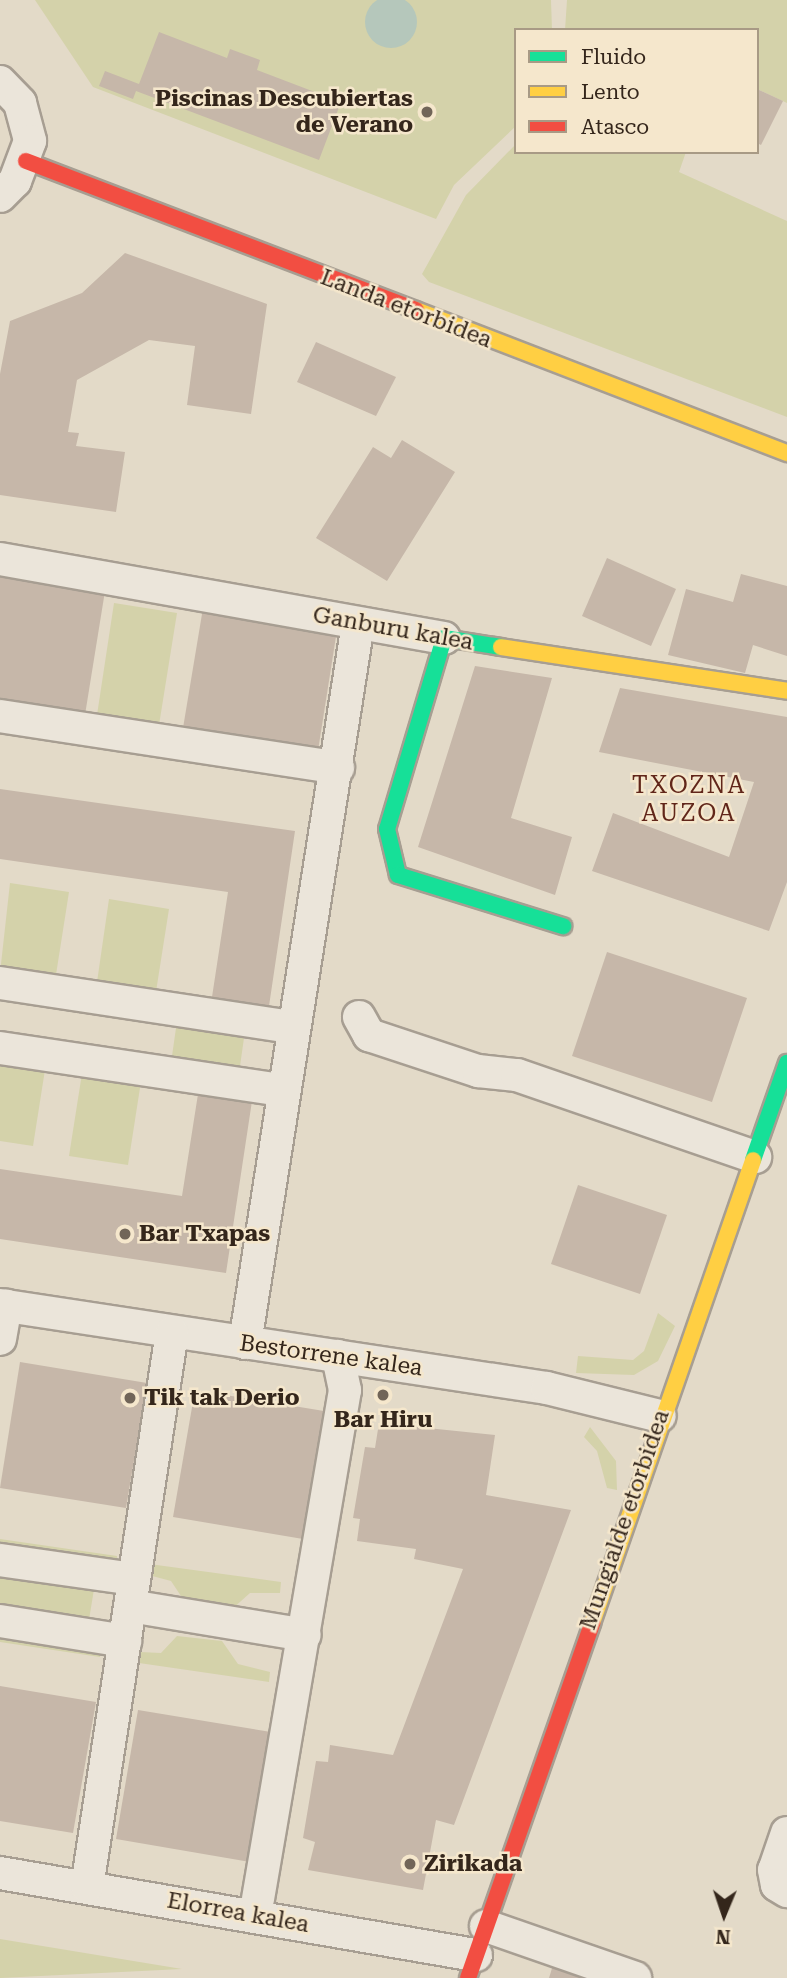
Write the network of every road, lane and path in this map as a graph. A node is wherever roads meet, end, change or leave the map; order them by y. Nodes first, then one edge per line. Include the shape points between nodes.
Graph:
1 (0, 82) edge
2 (26, 161) junction
3 (0, 196) edge
4 (787, 453) edge
5 (0, 559) edge
6 (358, 624) junction
7 (444, 638) junction
8 (787, 691) edge
9 (0, 716) edge
10 (338, 768) junction
11 (563, 926) dead end
12 (0, 984) edge
13 (359, 1017) dead end
14 (292, 1027) junction
15 (0, 1048) edge
16 (787, 1063) edge
17 (281, 1090) junction
18 (755, 1157) junction
19 (3, 1305) edge
20 (172, 1332) junction
21 (0, 1339) edge
22 (245, 1343) junction
23 (338, 1356) junction
24 (660, 1416) junction
25 (0, 1560) edge
26 (132, 1593) junction
27 (0, 1621) edge
28 (305, 1635) junction
29 (125, 1641) junction
30 (787, 1833) edge
31 (0, 1873) edge
32 (87, 1888) junction
33 (787, 1891) edge
34 (258, 1899) dead end
35 (486, 1926) junction
36 (472, 1967) edge
37 (635, 1978) edge

1 - 2 street via 20,103 27,122
2 - 3 street
2 - 4 street, Landa etorbidea
5 - 6 street, Ganburu kalea
6 - 7 street, Ganburu kalea
6 - 10 street
7 - 8 street, Ganburu kalea
7 - 11 street via 387,829 398,875
9 - 10 street
10 - 14 street
12 - 14 street
13 - 18 street via 369,1035 478,1071 517,1075
14 - 17 street
15 - 17 street
16 - 18 street, Mungialde etorbidea
17 - 22 street
18 - 24 street, Mungialde etorbidea
19 - 20 street, Bestorrene kalea
19 - 21 street
20 - 22 street, Bestorrene kalea
20 - 26 street
22 - 23 street, Bestorrene kalea
23 - 24 street, Bestorrene kalea via 547,1388
23 - 28 street via 345,1390
24 - 35 street, Mungialde etorbidea
25 - 26 street
26 - 28 street
26 - 29 street
27 - 29 street
28 - 34 street
29 - 32 street
30 - 33 street via 774,1870 777,1885
31 - 32 street, Elorrea kalea
32 - 36 street, Elorrea kalea
35 - 36 street, Mungialde etorbidea
35 - 37 street

